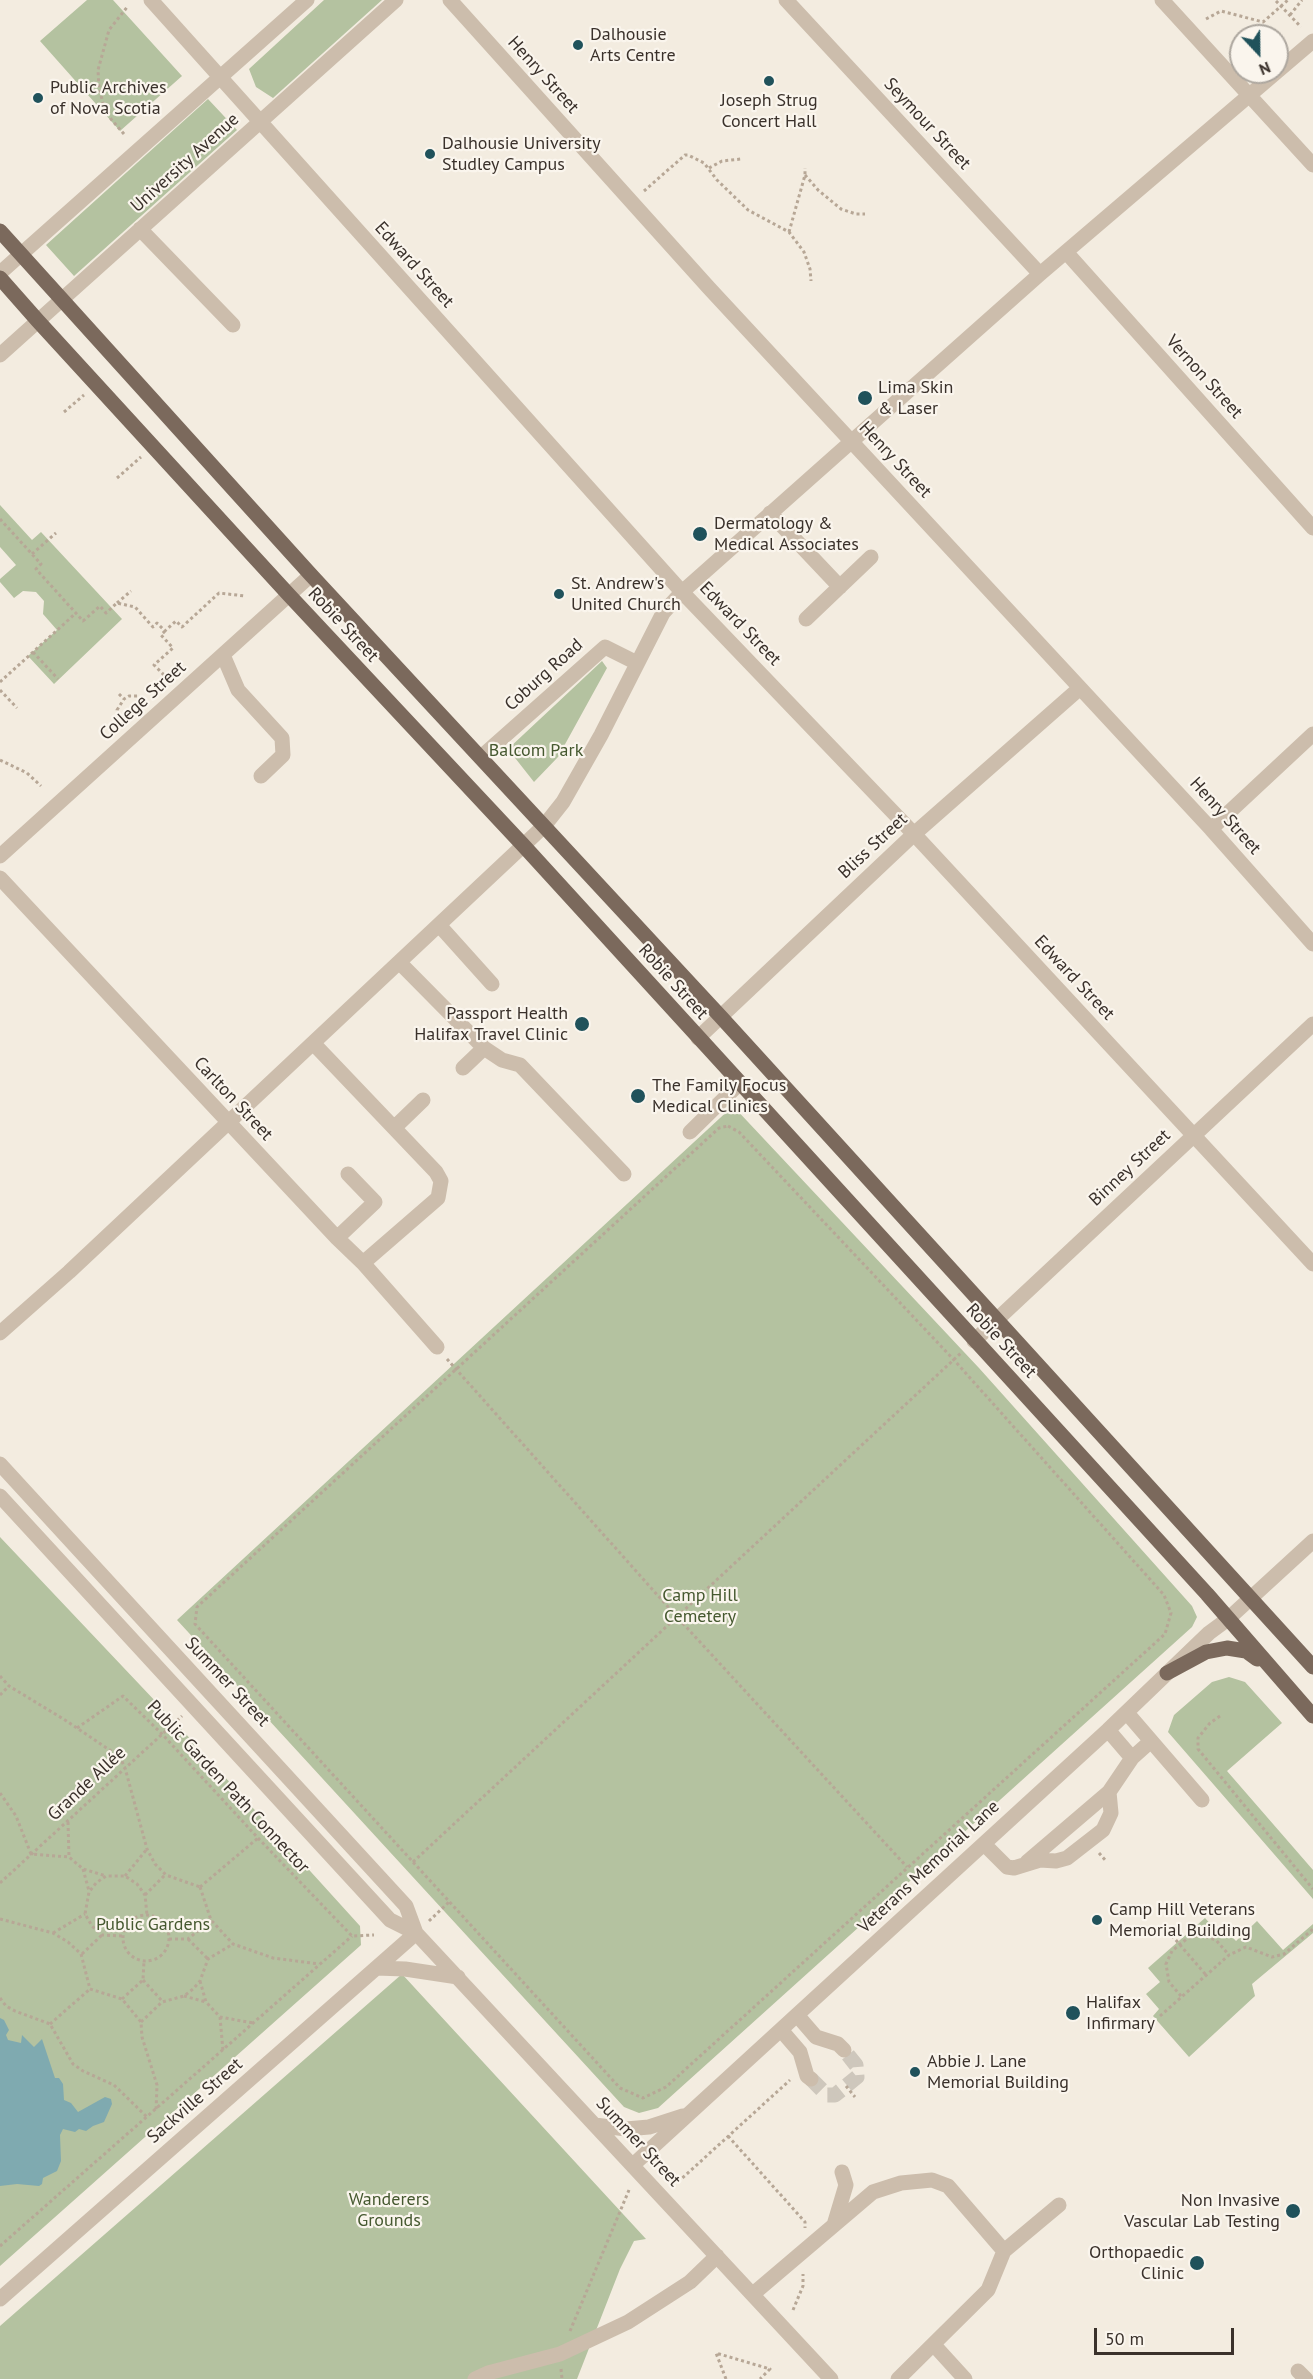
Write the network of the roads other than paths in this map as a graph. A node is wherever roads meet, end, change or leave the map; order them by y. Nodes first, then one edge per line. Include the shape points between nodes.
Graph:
1 (151, 0) edge
2 (307, 0) edge
3 (396, 0) edge
4 (450, 0) edge
5 (786, 0) edge
6 (1162, 0) edge
7 (1313, 41) edge
8 (220, 78) junction
9 (1251, 95) junction
10 (259, 122) junction
11 (1313, 165) edge
12 (141, 229) junction
13 (0, 231) edge
14 (1066, 252) junction
15 (21, 254) junction
16 (0, 273) edge
17 (1040, 274) junction
18 (0, 278) edge
19 (62, 300) junction
20 (38, 321) junction
21 (233, 325) dead end
22 (0, 355) edge
23 (851, 441) junction
24 (770, 513) junction
25 (1313, 528) edge
26 (871, 557) dead end
27 (311, 575) junction
28 (840, 587) junction
29 (682, 591) junction
30 (289, 596) junction
31 (806, 619) dead end
32 (223, 655) junction
33 (637, 663) junction
34 (1080, 688) junction
35 (1313, 734) edge
36 (481, 757) junction
37 (261, 776) dead end
38 (544, 826) junction
39 (1211, 829) junction
40 (914, 834) junction
41 (523, 845) junction
42 (0, 856) edge
43 (0, 878) edge
44 (439, 925) junction
45 (1313, 944) edge
46 (399, 962) junction
47 (492, 984) dead end
48 (721, 1017) junction
49 (1313, 1024) edge
50 (698, 1038) junction
51 (313, 1043) junction
52 (484, 1048) junction
53 (463, 1068) dead end
54 (740, 1083) junction
55 (423, 1100) dead end
56 (229, 1123) junction
57 (394, 1128) junction
58 (690, 1132) dead end
59 (1193, 1136) junction
60 (348, 1174) dead end
61 (624, 1174) dead end
62 (337, 1238) junction
63 (363, 1263) junction
64 (1313, 1264) edge
65 (997, 1319) junction
66 (0, 1333) edge
67 (974, 1341) junction
68 (437, 1347) dead end
69 (0, 1464) edge
70 (0, 1496) edge
71 (1313, 1541) edge
72 (1251, 1598) junction
73 (1228, 1619) junction
74 (1268, 1666) junction
75 (1313, 1667) edge
76 (1167, 1673) junction
77 (1126, 1713) junction
78 (1313, 1716) edge
79 (1108, 1730) junction
80 (1151, 1741) junction
81 (1132, 1758) junction
82 (1109, 1792) junction
83 (1202, 1800) dead end
84 (984, 1844) junction
85 (1025, 1864) junction
86 (416, 1933) junction
87 (376, 1968) junction
88 (458, 1977) junction
89 (797, 2015) junction
90 (781, 2030) junction
91 (844, 2050) tunnel mouth
92 (808, 2073) tunnel mouth
93 (689, 2114) junction
94 (595, 2125) junction
95 (633, 2165) junction
96 (842, 2172) dead end
97 (1059, 2205) dead end
98 (834, 2225) junction
99 (1004, 2251) junction
100 (717, 2256) junction
101 (753, 2294) junction
102 (0, 2299) edge
103 (934, 2345) junction
104 (475, 2379) edge
105 (831, 2379) edge
106 (898, 2379) edge
107 (965, 2379) edge

1 - 8 street, Edward Street
2 - 8 street
3 - 10 street, University Avenue
4 - 23 street, Henry Street
5 - 17 street, Seymour Street
6 - 9 street
7 - 9 street
8 - 10 street, Edward Street
8 - 15 street
9 - 11 street
9 - 14 street
10 - 12 street, University Avenue
10 - 29 street, Edward Street
12 - 19 street, University Avenue
12 - 21 street
13 - 15 main road, Robie Street
14 - 17 street
14 - 25 street, Vernon Street
15 - 16 street
15 - 19 main road, Robie Street
17 - 23 street
18 - 20 main road, Robie Street
19 - 20 street, University Avenue
19 - 27 main road, Robie Street
20 - 22 street, University Avenue
20 - 30 main road, Robie Street
23 - 24 street
23 - 34 street, Henry Street
24 - 28 street
24 - 29 street
26 - 28 street
27 - 30 street, College Street
27 - 36 main road, Robie Street
28 - 31 street
29 - 33 street via 663,613
29 - 40 street, Edward Street
30 - 32 street, College Street
30 - 41 main road, Robie Street
32 - 37 street via 238,690 282,738 284,755
32 - 42 street, College Street
33 - 36 street, Coburg Road via 605,646
33 - 38 street via 574,783
34 - 39 street, Henry Street
34 - 40 street, Bliss Street
35 - 39 street
36 - 38 main road, Robie Street
38 - 41 street
38 - 48 main road, Robie Street
39 - 45 street, Henry Street
40 - 48 street, Bliss Street
40 - 59 street, Edward Street
41 - 44 street
41 - 50 main road, Robie Street
43 - 56 street, Carlton Street
44 - 46 street
44 - 47 street
46 - 51 street
46 - 52 street
48 - 50 street, Bliss Street
48 - 65 main road, Robie Street
49 - 59 street, Binney Street
50 - 54 main road, Robie Street
51 - 56 street
51 - 57 street
52 - 53 street
52 - 61 street via 502,1060 520,1065
54 - 58 street
54 - 67 main road, Robie Street
55 - 57 street
56 - 62 street, Carlton Street
56 - 66 street
57 - 63 street via 436,1172 441,1181 438,1198
59 - 64 street, Edward Street
59 - 65 street, Binney Street
60 - 62 street via 375,1202
62 - 63 street, Carlton Street
63 - 68 street, Carlton Street
65 - 67 street, Binney Street
65 - 72 main road, Robie Street
67 - 73 main road, Robie Street
69 - 86 street, Summer Street via 406,1906
70 - 86 street, Summer Street via 390,1920
71 - 72 street, Veterans Memorial Lane
72 - 73 street, Veterans Memorial Lane
72 - 75 main road, Robie Street
73 - 74 main road, Robie Street
73 - 76 street, Veterans Memorial Lane
74 - 76 main road via 1246,1651 1227,1648 1206,1652
74 - 78 main road, Robie Street
76 - 77 street, Veterans Memorial Lane
77 - 79 street, Veterans Memorial Lane
77 - 80 street
79 - 81 street
79 - 84 street, Veterans Memorial Lane
80 - 81 street
80 - 83 street
81 - 82 street
82 - 85 street
82 - 85 street via 1111,1814 1096,1836 1067,1858
84 - 85 street via 1007,1868
84 - 89 street, Veterans Memorial Lane
86 - 87 street, Sackville Street
86 - 88 street, Summer Street
87 - 88 street
87 - 102 street, Sackville Street
88 - 94 street, Summer Street
89 - 90 street, Veterans Memorial Lane
89 - 91 street via 816,2037
90 - 92 street via 800,2052
90 - 93 street, Veterans Memorial Lane
93 - 94 street via 650,2127
93 - 95 street, Veterans Memorial Lane
94 - 95 street, Summer Street
95 - 100 street, Summer Street
96 - 98 street via 846,2185
97 - 99 street
98 - 99 street via 873,2192 901,2183 932,2180 948,2186
98 - 101 street
99 - 103 street via 988,2290
100 - 101 street, Summer Street
100 - 104 street via 690,2282 628,2322 560,2354
101 - 105 street, Summer Street
103 - 106 street
103 - 107 street

